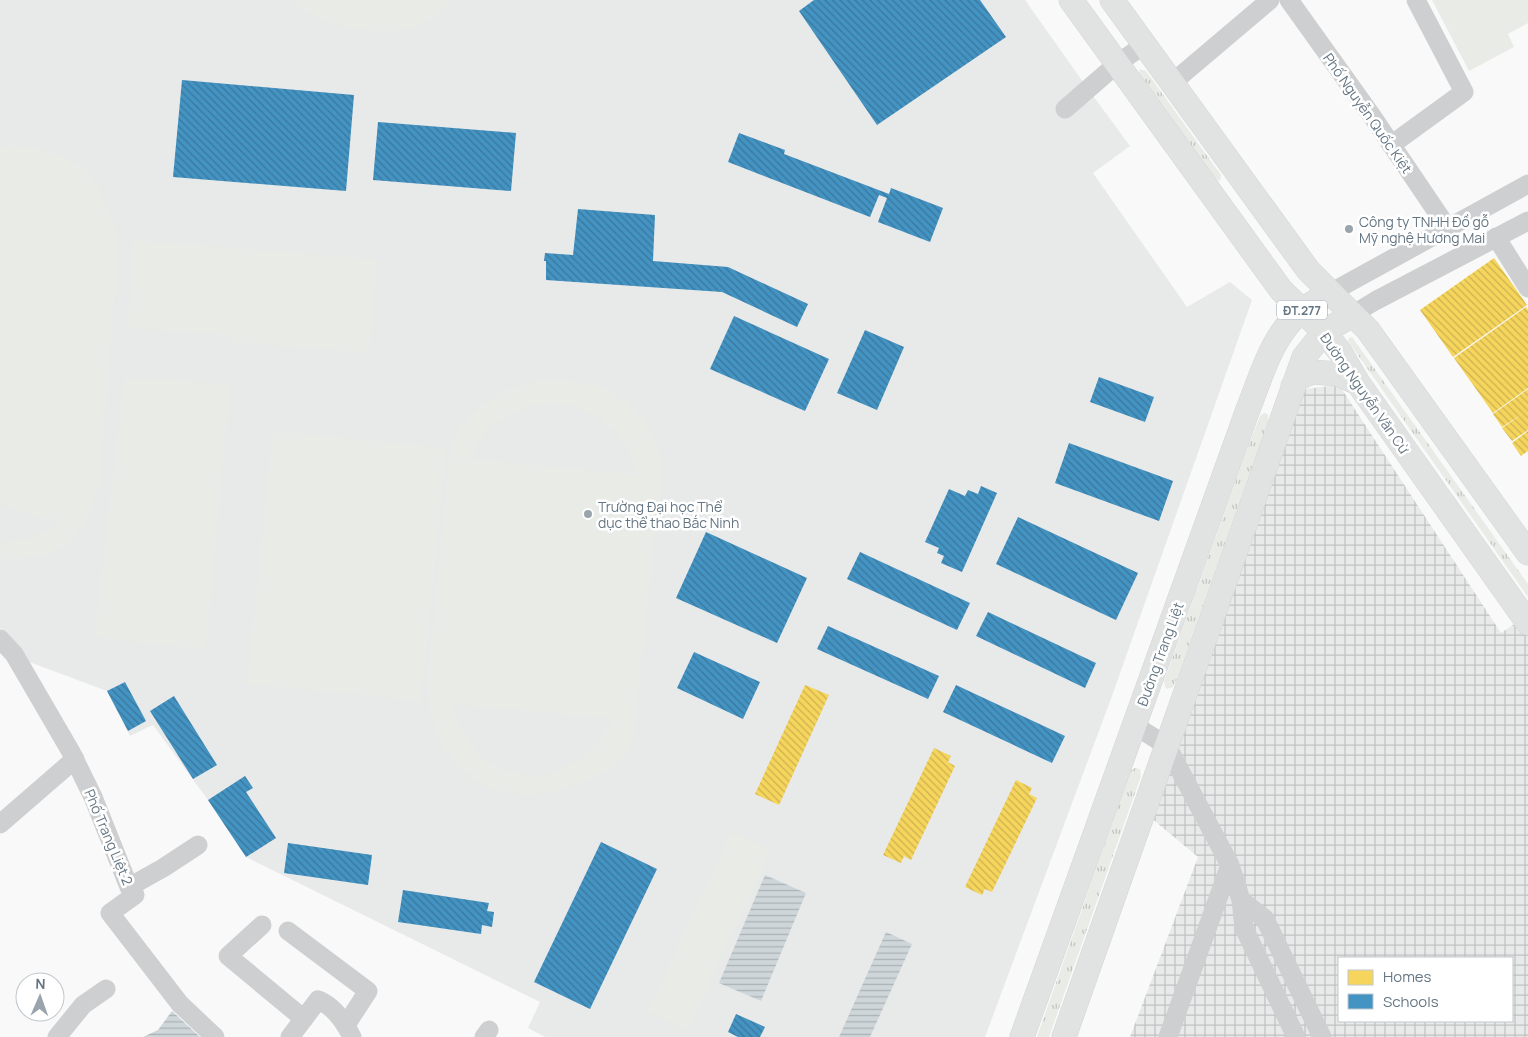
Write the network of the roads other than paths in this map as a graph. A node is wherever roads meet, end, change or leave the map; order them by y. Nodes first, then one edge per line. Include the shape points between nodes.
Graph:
1 (1071, 0) edge
2 (1112, 0) edge
3 (1270, 0) edge
4 (1289, 0) edge
5 (1416, 0) edge
6 (1144, 45) junction
7 (1118, 63) junction
8 (1172, 83) junction
9 (1065, 109) dead end
10 (1390, 145) junction
11 (1528, 184) edge
12 (1528, 221) edge
13 (1447, 227) junction
14 (1496, 238) junction
15 (1528, 288) edge
16 (1330, 293) junction
17 (1302, 310) junction
18 (1352, 315) junction
19 (1324, 332) junction
20 (1358, 383) junction
21 (1293, 386) junction
22 (1528, 553) edge
23 (1528, 623) edge
24 (0, 639) edge
25 (1134, 724) junction
26 (1167, 746) junction
27 (75, 759) junction
28 (0, 824) edge
29 (198, 845) dead end
30 (1230, 865) junction
31 (129, 887) junction
32 (1241, 900) junction
33 (262, 925) dead end
34 (288, 930) dead end
35 (106, 989) dead end
36 (304, 1019) junction
37 (349, 1031) edge
38 (57, 1037) edge
39 (215, 1037) edge
40 (290, 1037) edge
41 (1022, 1037) edge
42 (1064, 1037) edge
43 (1168, 1037) edge
44 (1296, 1037) edge
45 (1322, 1037) edge

1 - 7 main road, Đường Nguyễn Văn Cừ / ĐT.277
2 - 6 main road, ĐT.277
3 - 8 street
4 - 10 street, Phố Nguyễn Quốc Kiệt
5 - 10 street via 1464,92
6 - 7 street
6 - 8 main road, ĐT.277
7 - 9 street
7 - 17 main road, Đường Nguyễn Văn Cừ / ĐT.277 via 1281,290
8 - 16 main road, ĐT.277 via 1302,262
10 - 13 street, Phố Nguyễn Quốc Kiệt
11 - 13 street
12 - 14 street
13 - 16 street
14 - 15 street
14 - 18 street
16 - 17 main road, Đường Trang Liệt
16 - 18 main road, ĐT.277
17 - 19 main road, Đường Nguyễn Văn Cừ / ĐT.277
17 - 25 main road, Đường Trang Liệt via 1278,339 1260,380
18 - 19 main road
18 - 22 main road, ĐT.277 via 1369,332
19 - 20 main road, Đường Nguyễn Văn Cừ / ĐT.277
19 - 21 main road via 1304,357
20 - 21 main road via 1338,374 1314,372 1297,379
20 - 23 main road, Đường Nguyễn Văn Cừ / ĐT.277
21 - 26 main road
24 - 27 street, Phố Trang Liệt 2 via 14,654
25 - 26 street
25 - 41 main road, Đường Trang Liệt
26 - 30 street
26 - 42 main road
27 - 28 street
27 - 31 street, Phố Trang Liệt 2
29 - 31 street
30 - 32 street
30 - 43 street
31 - 39 street, Phố Trang Liệt 2 via 135,895 110,912 180,1004
32 - 44 street via 1244,928
32 - 45 street via 1265,919
33 - 36 street via 228,956
34 - 37 street via 368,991
35 - 38 street via 83,1005
36 - 37 street via 318,1000 327,1004
36 - 40 street

